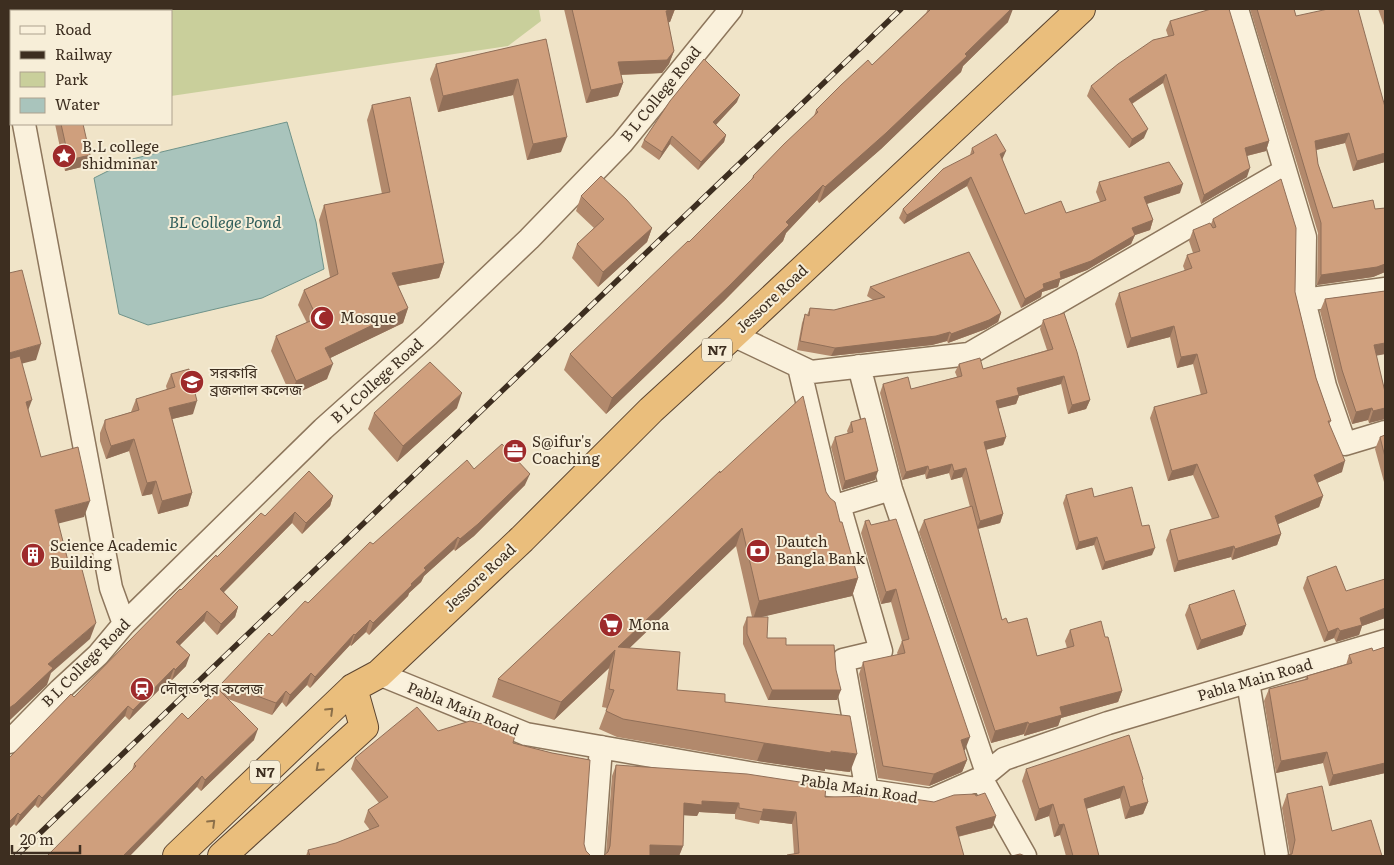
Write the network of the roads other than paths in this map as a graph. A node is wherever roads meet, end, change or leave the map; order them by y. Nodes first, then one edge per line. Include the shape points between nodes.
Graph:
1 (731, 9) edge
2 (1081, 9) edge
3 (1237, 9) edge
4 (24, 125) edge
5 (1284, 172) junction
6 (1385, 288) edge
7 (1304, 300) junction
8 (733, 335) junction
9 (859, 366) junction
10 (799, 367) junction
11 (1385, 432) edge
12 (891, 489) junction
13 (839, 505) junction
14 (124, 624) junction
15 (1385, 642) edge
16 (379, 674) junction
17 (1248, 682) junction
18 (353, 688) junction
19 (9, 742) edge
20 (600, 747) junction
21 (984, 775) junction
22 (867, 790) junction
23 (177, 856) edge
24 (222, 856) edge
25 (593, 856) edge
26 (1025, 856) edge
27 (1277, 856) edge

1 - 14 street, B L College Road via 622,143 529,239 323,429
2 - 8 highway, Jessore Road / N7
3 - 5 street
4 - 14 street via 110,588
5 - 7 street via 1305,237
5 - 9 street via 969,354
6 - 7 street
7 - 11 street via 1325,386 1345,444
8 - 10 street
8 - 16 highway, Jessore Road / N7 via 651,410 522,539
9 - 10 street via 811,372
9 - 12 street
10 - 13 street via 832,507
12 - 13 street
12 - 21 street
13 - 22 street via 881,651 843,660
14 - 19 street, B L College Road via 98,655
15 - 17 street, Pabla Main Road
16 - 18 highway, Jessore Road / N7
16 - 20 street, Pabla Main Road via 526,734
17 - 21 street, Pabla Main Road via 1108,723 1004,759
17 - 27 street
23 -> 18 highway, Jessore Road / N7
18 -> 24 highway, N7 via 364,727
20 - 22 street, Pabla Main Road
20 - 25 street
21 - 22 street, Pabla Main Road via 930,800
21 - 26 street

